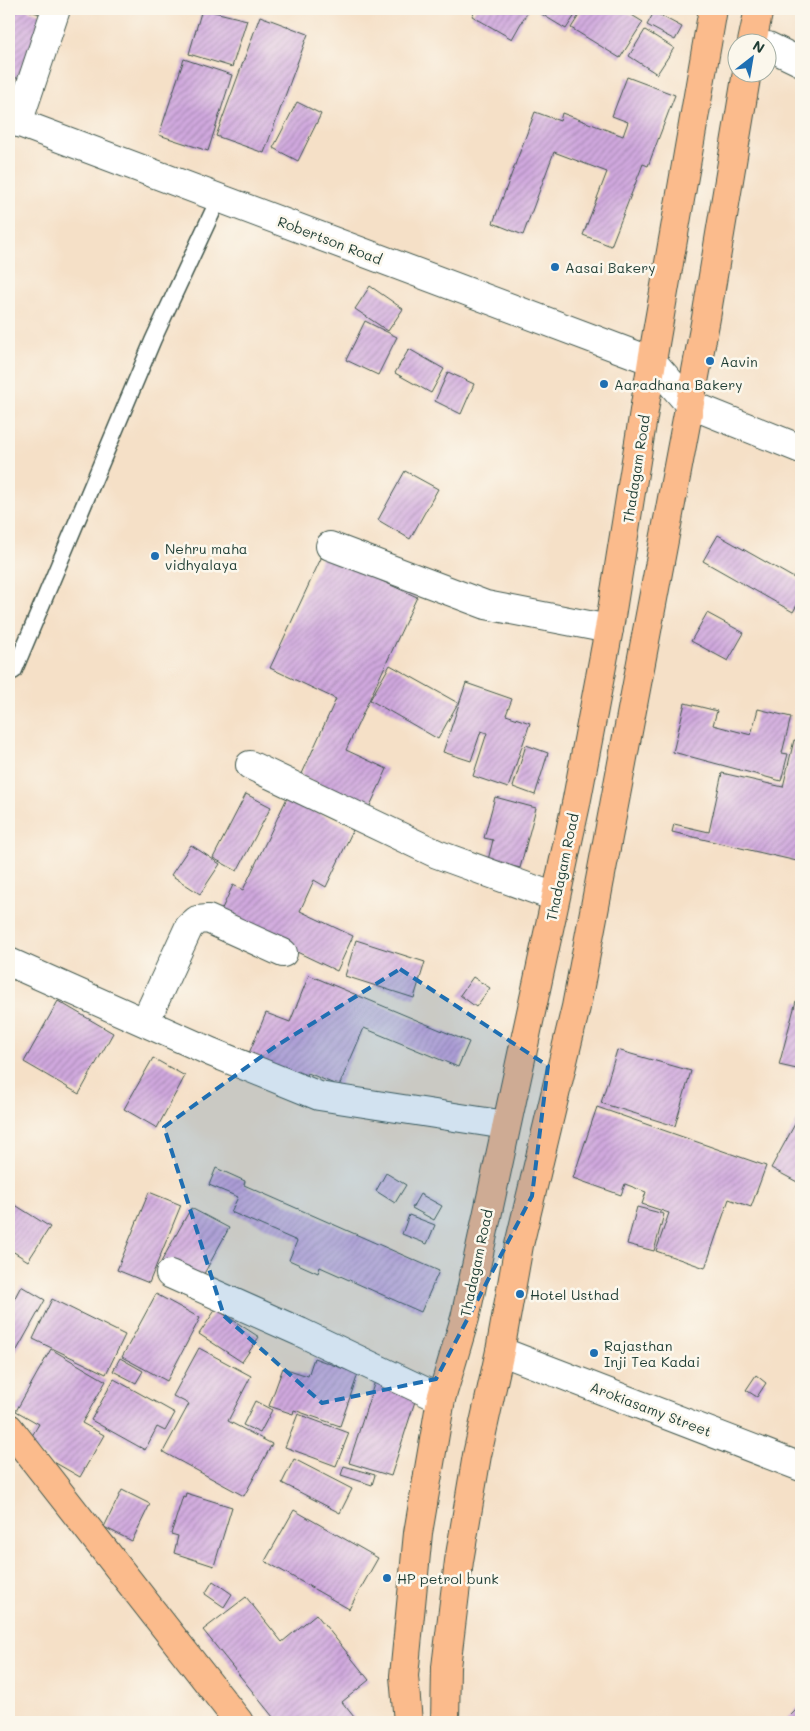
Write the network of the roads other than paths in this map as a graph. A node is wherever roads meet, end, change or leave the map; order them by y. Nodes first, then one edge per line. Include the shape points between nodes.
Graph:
1 (56, 9) edge
2 (759, 9) edge
3 (708, 12) edge
4 (758, 32) edge
5 (778, 51) edge
6 (801, 62) edge
7 (745, 82) edge
8 (13, 121) edge
9 (219, 198) junction
10 (652, 361) junction
11 (689, 404) junction
12 (801, 449) edge
13 (330, 546) dead end
14 (609, 629) junction
15 (14, 671) dead end
16 (250, 765) dead end
17 (555, 897) junction
18 (283, 953) dead end
19 (9, 962) edge
20 (145, 1022) junction
21 (506, 1125) junction
22 (170, 1274) dead end
23 (500, 1351) junction
24 (441, 1399) junction
25 (9, 1428) edge
26 (801, 1467) edge
27 (239, 1722) edge
28 (408, 1722) edge
29 (445, 1722) edge

1 - 8 street
2 - 4 main road
3 - 10 main road, Thadagam Road
5 - 6 street
7 - 11 main road
8 - 9 street, Robertson Road
9 - 10 street, Robertson Road
9 - 15 lane via 153,340
10 - 11 street
10 - 14 main road, Thadagam Road
11 - 12 street
11 - 23 main road via 576,1007 519,1245
13 - 14 street via 486,605
14 - 17 main road, Thadagam Road
16 - 17 street via 437,854
17 - 21 main road, Thadagam Road
18 - 20 street via 208,919 197,920 189,926
19 - 20 street
20 - 21 street via 319,1096
21 - 24 main road, Thadagam Road via 465,1318
22 - 24 street
23 - 26 street, Arokiasamy Street
23 - 29 main road via 477,1455 459,1561 446,1667
24 - 28 main road, Thadagam Road via 417,1543 404,1676
25 - 27 main road

